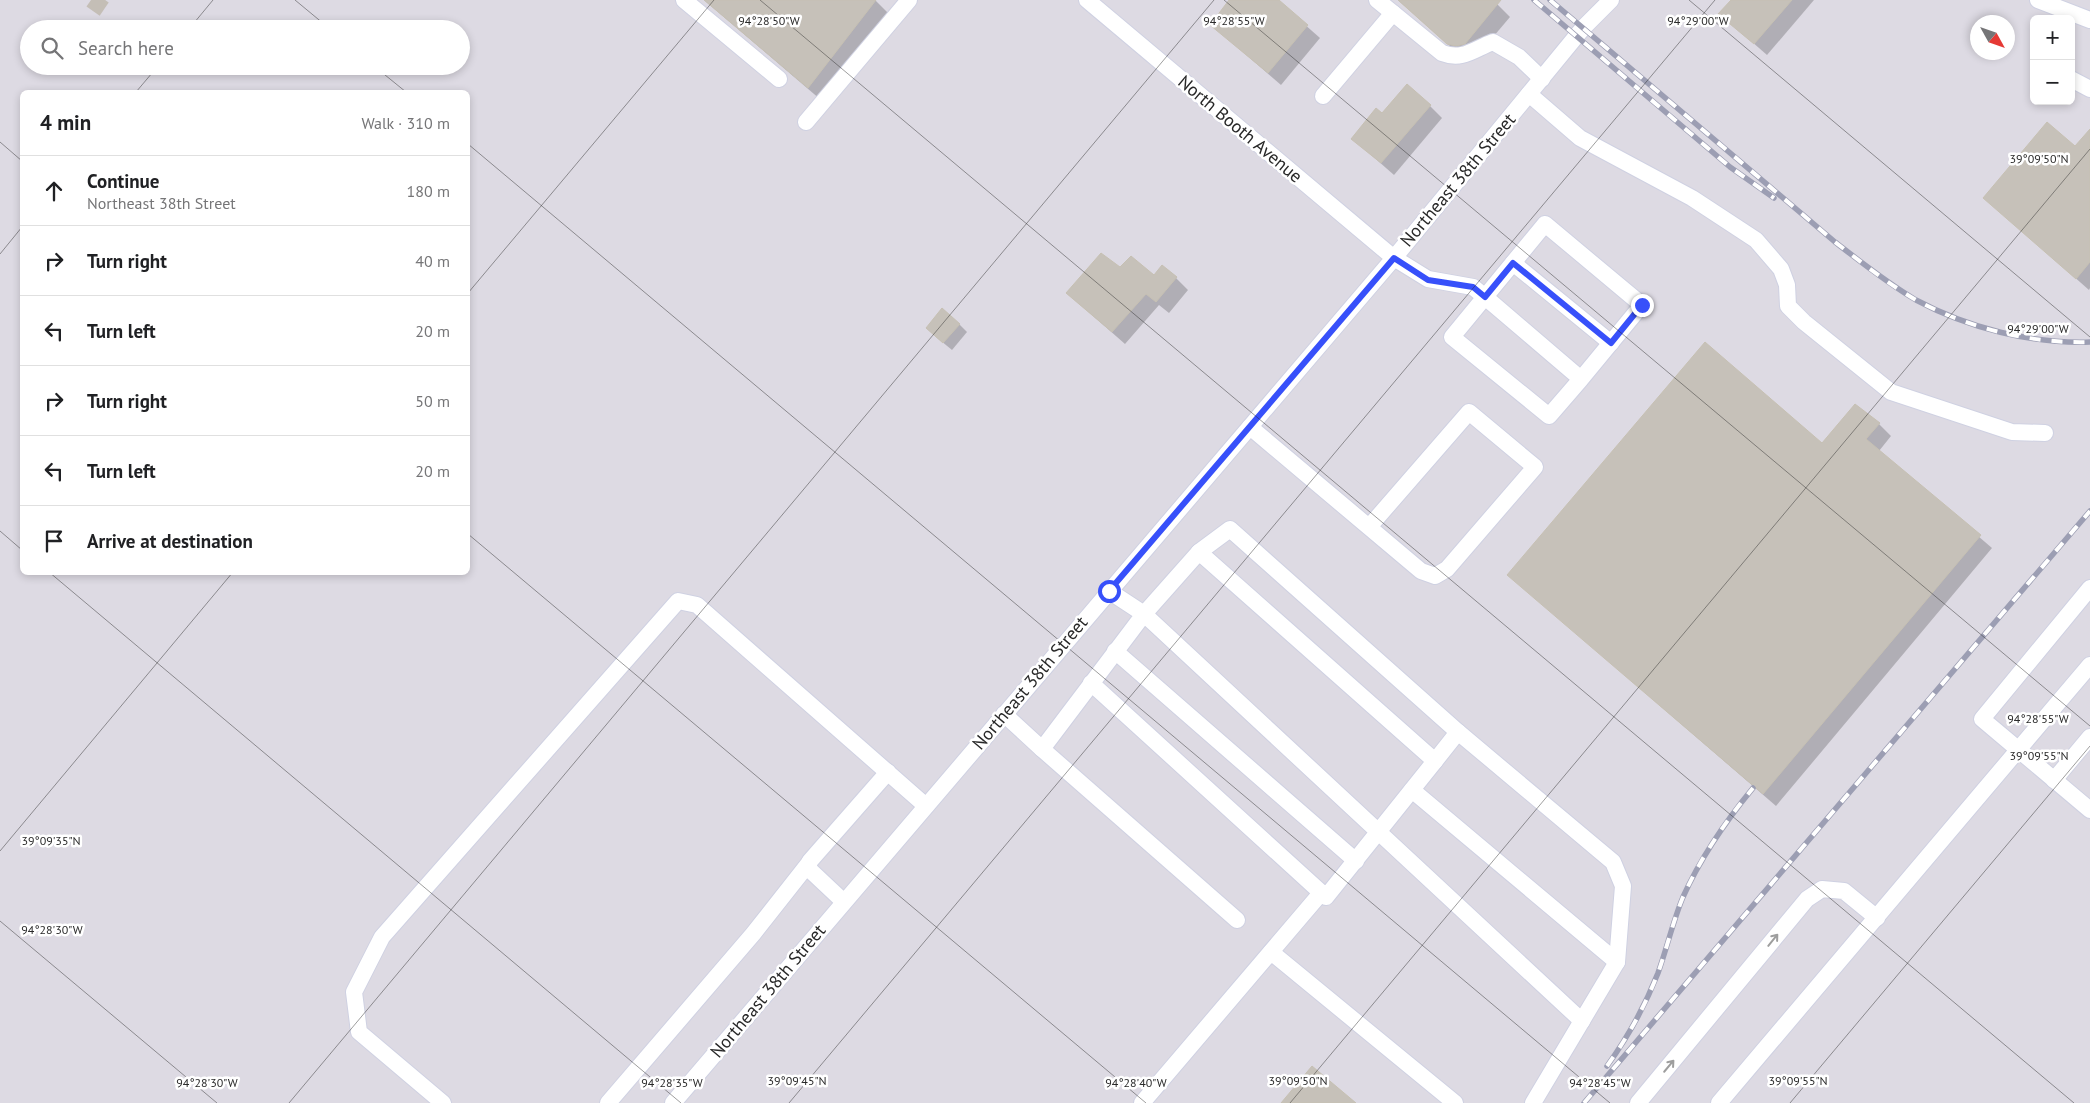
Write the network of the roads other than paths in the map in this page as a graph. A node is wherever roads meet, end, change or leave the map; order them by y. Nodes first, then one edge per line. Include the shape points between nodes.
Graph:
1 (684, 0) edge
2 (909, 0) edge
3 (1087, 0) edge
4 (1377, 0) edge
5 (1611, 0) edge
6 (2038, 0) edge
7 (1393, 13) junction
8 (2067, 15) edge
9 (2075, 17) edge
10 (2090, 20) edge
11 (779, 79) dead end
12 (1542, 79) junction
13 (2075, 81) edge
14 (2090, 89) edge
15 (1529, 94) junction
16 (1323, 96) dead end
17 (806, 122) dead end
18 (1394, 258) junction
19 (1513, 263) junction
20 (1485, 297) junction
21 (1611, 343) junction
22 (1581, 379) junction
23 (1250, 427) junction
24 (2044, 432) dead end
25 (1369, 527) junction
26 (1200, 552) junction
27 (2090, 588) edge
28 (1109, 591) junction
29 (1144, 614) junction
30 (1116, 651) junction
31 (2090, 665) edge
32 (1091, 683) junction
33 (1004, 714) junction
34 (1458, 732) junction
35 (2090, 737) edge
36 (1042, 750) junction
37 (2020, 750) junction
38 (1435, 761) junction
39 (888, 772) junction
40 (2054, 780) junction
41 (1412, 790) junction
42 (926, 806) junction
43 (2090, 810) edge
44 (1379, 833) junction
45 (1356, 861) junction
46 (809, 863) junction
47 (1322, 893) junction
48 (844, 902) junction
49 (1877, 918) junction
50 (1236, 920) dead end
51 (1271, 952) junction
52 (1617, 962) junction
53 (1582, 1021) junction
54 (678, 1097) edge
55 (443, 1103) edge
56 (608, 1103) edge
57 (1142, 1103) edge
58 (1455, 1103) edge
59 (1533, 1103) edge
60 (1638, 1103) edge
61 (1719, 1103) edge

1 - 11 street
2 - 17 street
3 - 18 street, North Booth Avenue
4 - 7 street
5 - 12 street, Northeast 38th Street via 1583,28
6 - 8 street
7 - 12 street via 1442,53 1452,57 1463,56 1493,42 1518,57
7 - 16 street
9 - 10 street
12 - 15 street, Northeast 38th Street
13 - 14 street
15 - 18 street, Northeast 38th Street
15 - 24 street via 1580,138 1692,198 1756,240 1780,269 1787,285 1788,306 1891,392 2012,432
18 - 20 street, North Booth Avenue via 1428,280 1473,287
18 - 23 street, Northeast 38th Street
19 - 20 street
19 - 21 street
19 - 21 street via 1545,224 1642,305
20 - 22 street, North Booth Avenue
20 - 22 street via 1452,337 1549,416
21 - 22 street
23 - 25 street
23 - 28 street, Northeast 38th Street
25 - 25 street via 1421,571 1435,576 1447,569 1535,467 1469,412
26 - 29 street
26 - 34 street via 1230,529
26 - 38 street
27 - 37 street via 1982,719
28 - 29 street
28 - 33 street, Northeast 38th Street
29 - 30 street
29 - 44 street
30 - 32 street
30 - 45 street
31 - 37 street
32 - 36 street
32 - 47 street
33 - 36 street
33 - 42 street, Northeast 38th Street
34 - 38 street
34 - 52 street via 1613,862 1623,886
35 - 40 street
36 - 50 street
37 - 40 street
37 - 49 street
38 - 41 street
39 - 42 street
39 - 46 street
39 - 55 street via 697,605 678,601 382,937 354,992 359,1032
40 - 43 street
41 - 44 street
41 - 52 street
42 - 48 street, Northeast 38th Street
44 - 45 street
44 - 53 street
45 - 47 street via 1326,897
46 - 48 street via 811,871
46 - 56 street via 753,934
47 - 51 street
48 - 54 street, Northeast 38th Street
60 -> 49 street via 1807,899 1822,889 1844,890
49 - 61 street
51 - 57 street
51 - 58 street
52 - 53 street
53 - 59 street

